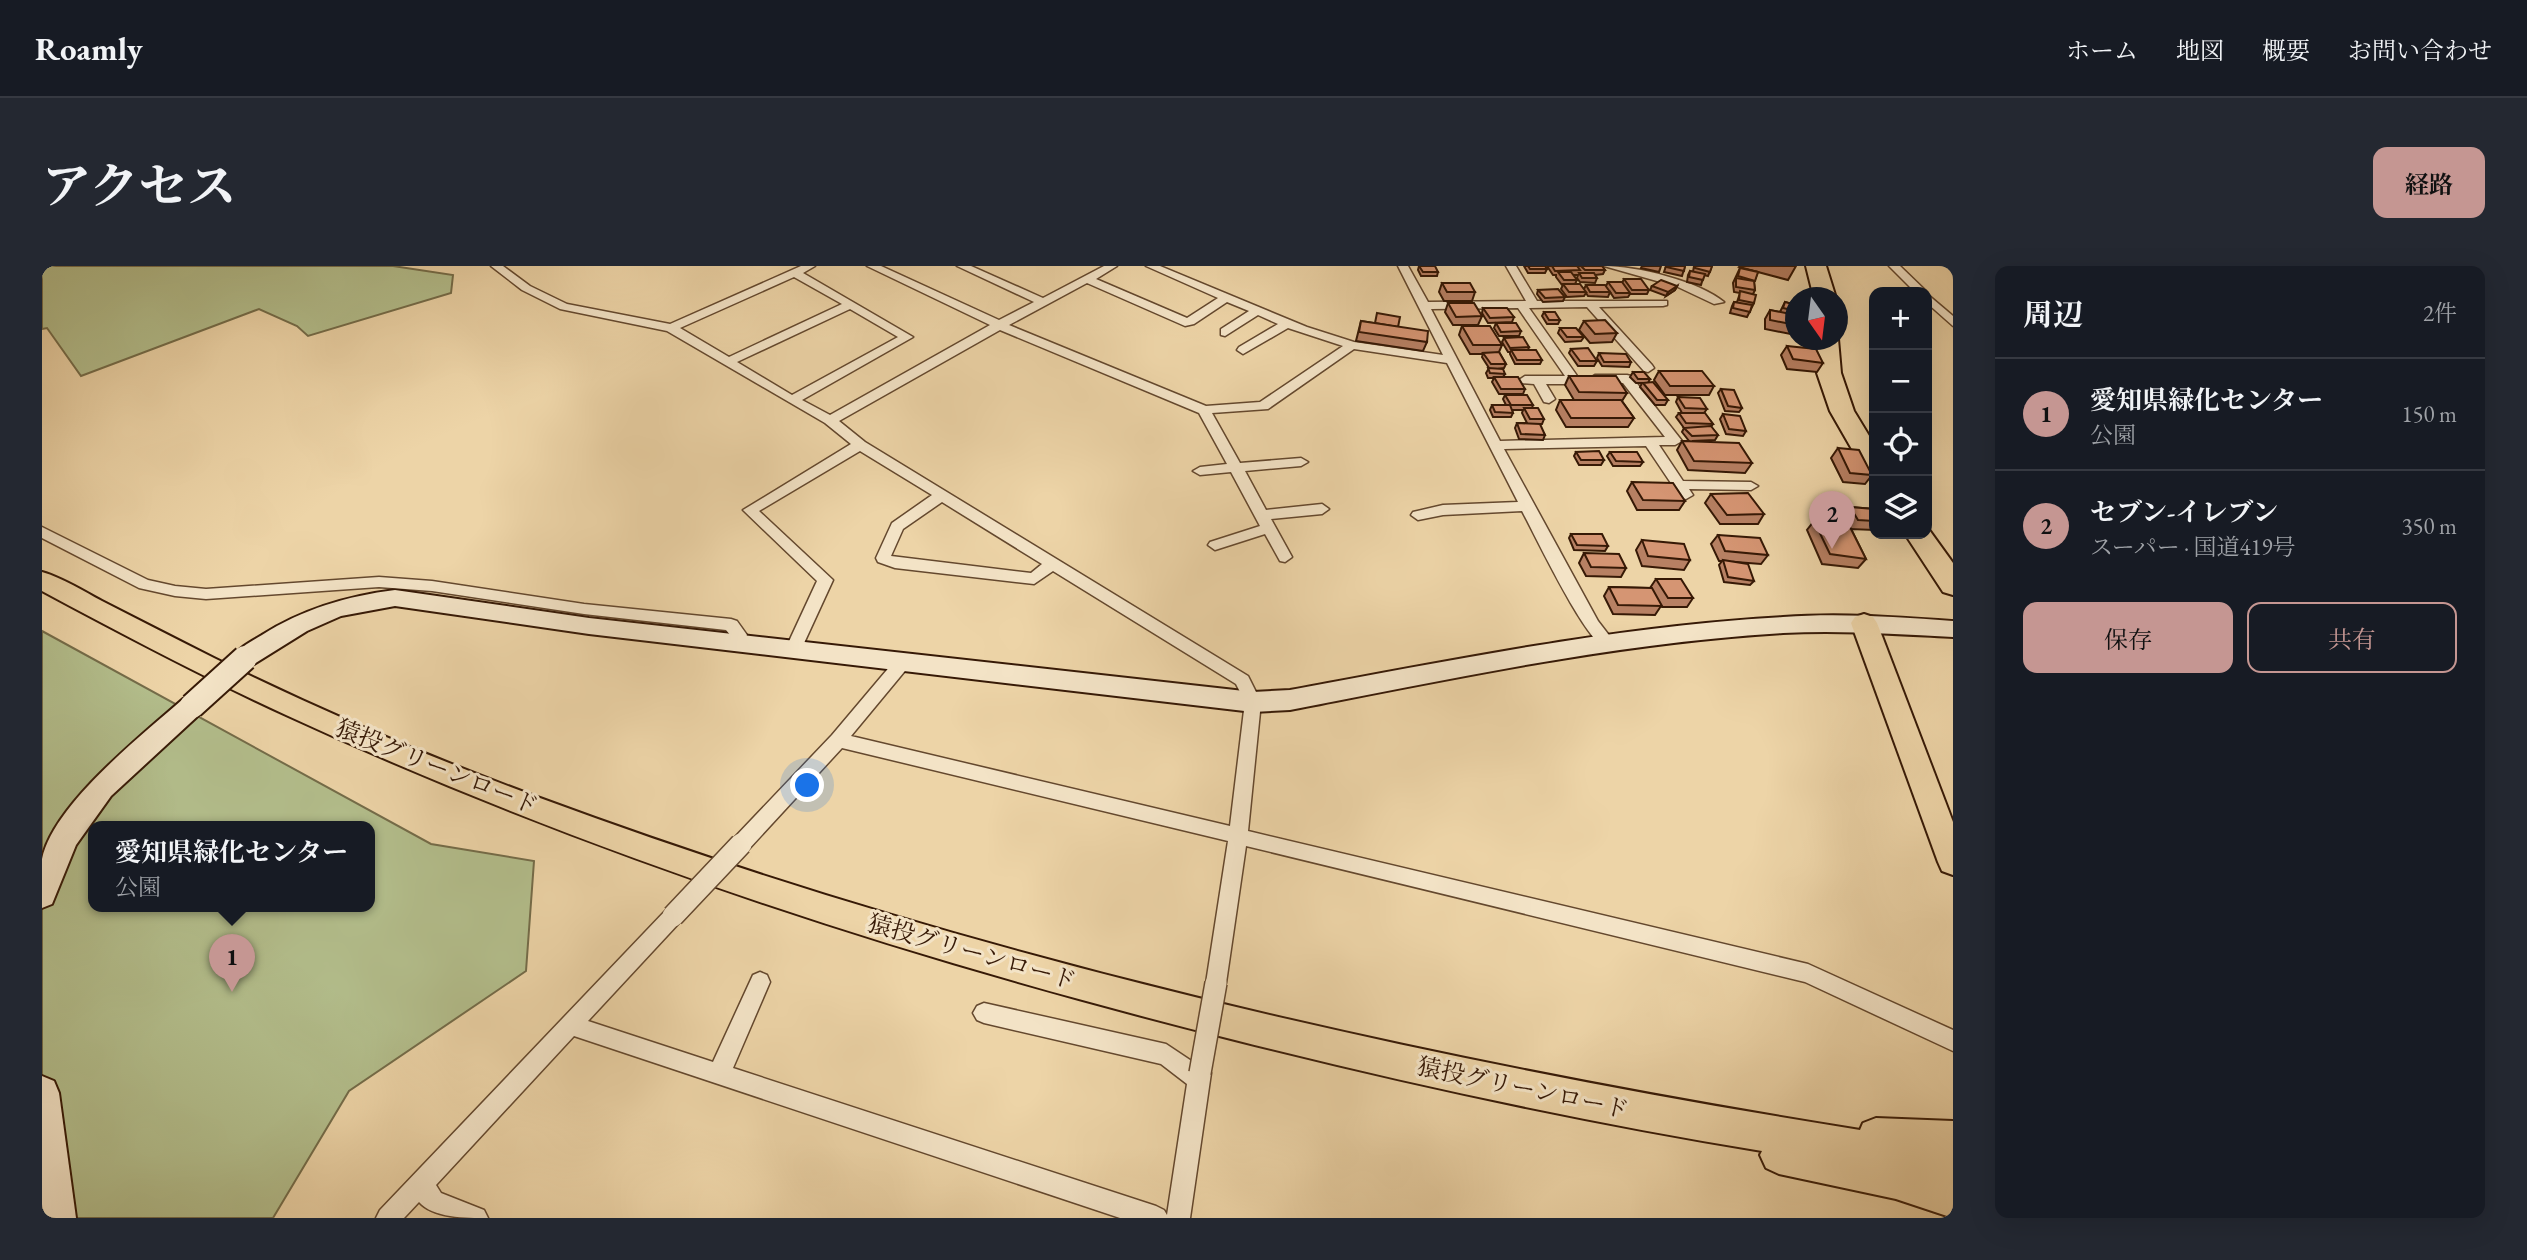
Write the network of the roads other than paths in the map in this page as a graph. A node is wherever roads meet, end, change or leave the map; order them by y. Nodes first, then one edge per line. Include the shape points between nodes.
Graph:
1 (496, 266) edge
2 (810, 266) edge
3 (872, 266) edge
4 (962, 266) edge
5 (1112, 266) edge
6 (1151, 266) edge
7 (1403, 266) edge
8 (1511, 266) edge
9 (1609, 266) edge
10 (1816, 266) edge
11 (1894, 266) edge
12 (794, 273) junction
13 (1087, 279) junction
14 (1822, 287) edge
15 (1916, 287) edge
16 (1226, 298) junction
17 (1043, 302) junction
18 (1718, 302) dead end
19 (1932, 302) edge
20 (1663, 303) dead end
21 (1590, 304) junction
22 (850, 305) junction
23 (1528, 305) junction
24 (1424, 306) junction
25 (1257, 311) junction
26 (1953, 322) edge
27 (1287, 323) junction
28 (999, 324) junction
29 (671, 328) junction
30 (1224, 332) dead end
31 (1352, 345) junction
32 (1243, 350) dead end
33 (1828, 350) edge
34 (1451, 360) junction
35 (728, 362) junction
36 (1648, 369) dead end
37 (1574, 380) junction
38 (1549, 399) dead end
39 (792, 400) junction
40 (1204, 410) junction
41 (830, 420) junction
42 (1651, 443) junction
43 (1494, 444) junction
44 (860, 445) junction
45 (1869, 457) edge
46 (1301, 462) dead end
47 (1236, 467) junction
48 (1200, 471) dead end
49 (1751, 486) dead end
50 (940, 496) junction
51 (1527, 506) junction
52 (1322, 509) dead end
53 (1418, 515) dead end
54 (1266, 522) junction
55 (42, 533) edge
56 (1214, 545) dead end
57 (1935, 549) edge
58 (1285, 557) dead end
59 (1052, 563) junction
60 (42, 580) edge
61 (1953, 584) edge
62 (1864, 623) junction
63 (1953, 629) edge
64 (735, 643) junction
65 (1607, 643) junction
66 (793, 650) junction
67 (903, 662) junction
68 (1253, 702) junction
69 (838, 740) junction
70 (1238, 835) junction
71 (1953, 862) edge
72 (42, 895) edge
73 (760, 982) dead end
74 (984, 1013) dead end
75 (570, 1025) junction
76 (1953, 1041) edge
77 (1433, 1069) junction
78 (719, 1074) junction
79 (1200, 1076) junction
80 (42, 1093) edge
81 (1550, 1095) junction
82 (1953, 1139) edge
83 (1953, 1164) edge
84 (421, 1183) junction
85 (1953, 1199) edge
86 (58, 1218) edge
87 (388, 1218) edge
88 (476, 1218) edge
89 (1156, 1218) edge
90 (1178, 1218) edge

1 - 29 street via 564,307
2 - 12 street
3 - 28 street
4 - 17 street
5 - 13 street
6 - 16 street
7 - 24 street
8 - 23 street
9 - 18 street via 1682,285
10 - 14 highway
11 - 15 street
12 - 22 street
12 - 29 street
13 - 16 street via 1185,322
13 - 17 street
16 - 25 street
17 - 28 street
19 - 26 street
20 - 21 street
21 - 23 street
21 - 36 street
22 - 35 street
22 - 39 street via 907,337
23 - 24 street
23 - 37 street
24 - 34 street
25 - 27 street
25 - 30 street
27 - 31 street
27 - 32 street
28 - 40 street
28 - 41 street
29 - 35 street
31 - 34 street
31 - 40 street via 1263,406
33 - 45 highway via 1829,373 1842,411
34 - 43 street
35 - 39 street
37 - 38 street via 1532,380
37 - 42 street via 1627,379 1675,442
39 - 41 street
40 - 47 street
41 - 44 street
42 - 43 street
42 - 49 street via 1683,490
43 - 51 street
44 - 50 street
44 - 66 street via 750,510 825,580
46 - 47 street
47 - 48 street
47 - 54 street
50 - 59 street
50 - 59 street via 897,526 883,558 895,564 1034,579
51 - 53 street
51 - 65 street via 1592,625
52 - 54 street
54 - 56 street
54 - 58 street
55 - 64 street via 144,584 175,591 261,592 379,582 432,586 732,625 739,635
57 - 61 highway
59 - 68 street via 1232,672
60 - 77 main road, 猿投グリーンロード via 331,724 659,855 1035,971 1169,1008
62 - 63 street
62 - 65 street via 1785,624
62 - 71 main road
64 - 66 street
64 - 72 street, bridge via 395,598 324,612 292,626 245,658 101,788 64,840
65 - 68 street via 1290,700
66 - 67 street
67 - 68 street
67 - 69 street
68 - 70 street
69 - 70 street
69 - 75 street, bridge
70 - 76 street via 1808,973
70 - 79 street, bridge
73 - 78 street
74 - 79 street via 1166,1055
75 - 78 street
75 - 84 street
77 - 81 main road, 猿投グリーンロード
77 - 85 main road via 1504,1093 1896,1180
78 - 89 street
79 - 90 street
80 - 86 street
81 - 82 main road via 1862,1134
81 - 83 main road, 猿投グリーンロード via 1710,1126
84 - 87 street
84 - 88 street via 433,1202

